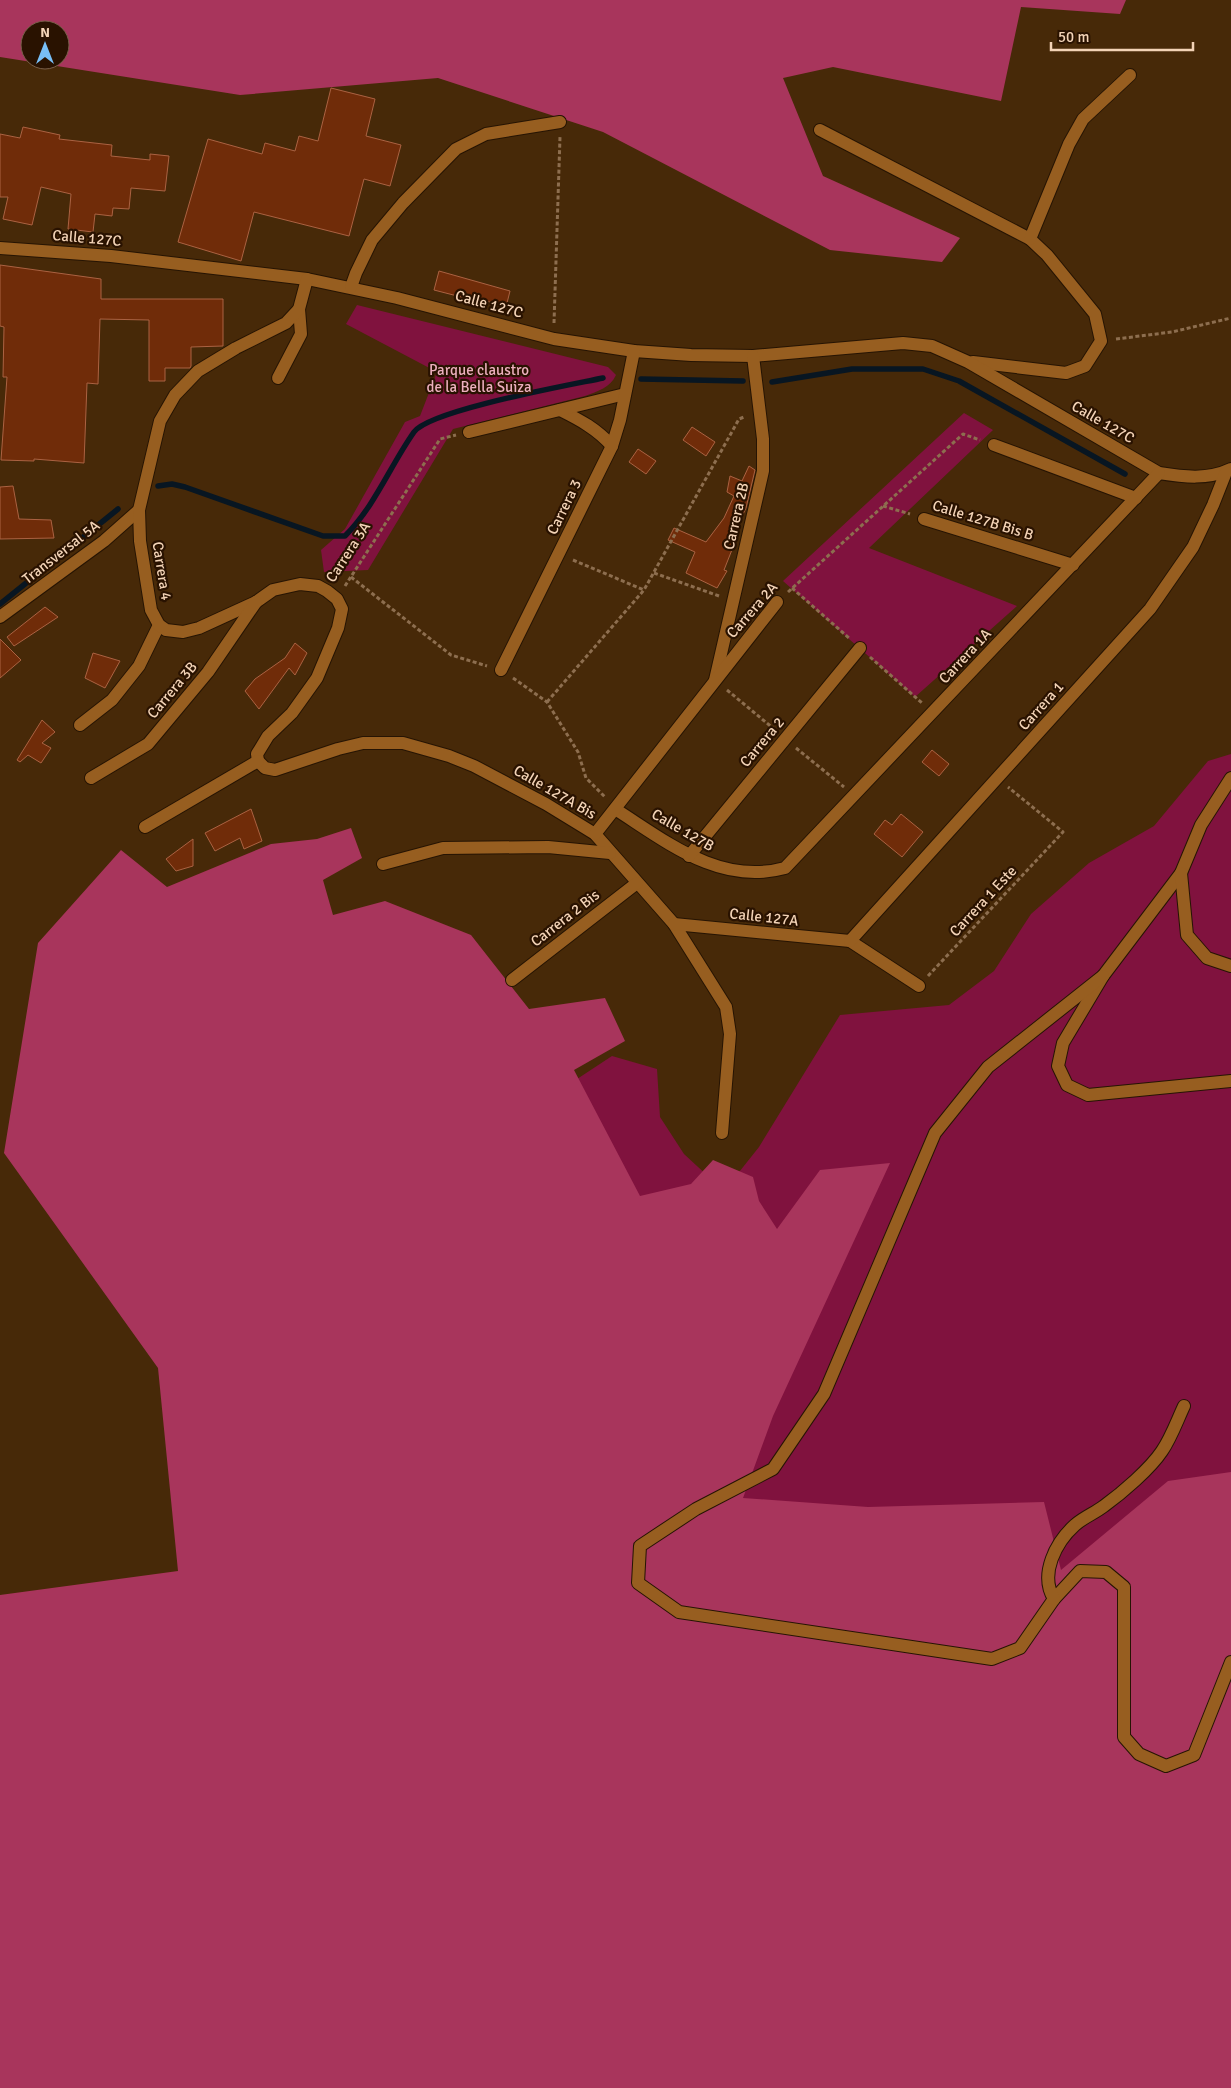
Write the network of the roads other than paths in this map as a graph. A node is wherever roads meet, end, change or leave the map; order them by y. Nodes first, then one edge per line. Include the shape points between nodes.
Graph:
1 (1130, 75) dead end
2 (560, 122) road end
3 (820, 130) dead end
4 (1030, 239) junction
5 (0, 248) edge
6 (307, 279) junction
7 (351, 287) junction
8 (299, 309) junction
9 (634, 351) junction
10 (753, 356) junction
11 (968, 362) junction
12 (278, 378) dead end
13 (625, 394) junction
14 (560, 410) junction
15 (469, 432) road end
16 (994, 445) dead end
17 (612, 446) junction
18 (1228, 470) edge
19 (1159, 473) junction
20 (1136, 498) junction
21 (139, 510) junction
22 (924, 519) road end
23 (1073, 565) junction
24 (256, 602) junction
25 (776, 602) road end
26 (0, 617) edge
27 (159, 625) junction
28 (860, 648) dead end
29 (501, 670) dead end
30 (715, 680) junction
31 (80, 725) dead end
32 (258, 761) junction
33 (91, 778) dead end
34 (1231, 778) edge
35 (615, 809) junction
36 (145, 826) dead end
37 (595, 834) junction
38 (610, 852) junction
39 (689, 856) junction
40 (794, 860) joint
41 (383, 864) dead end
42 (1181, 873) junction
43 (638, 883) junction
44 (674, 924) junction
45 (850, 941) junction
46 (1231, 966) edge
47 (1103, 976) junction
48 (512, 980) dead end
49 (919, 986) road end
50 (1231, 1081) edge
51 (722, 1132) dead end
52 (1184, 1406) dead end
53 (1054, 1599) junction
54 (1231, 1662) edge

1 - 4 street via 1082,119 1068,144
2 - 7 street via 486,134 456,150 403,203 372,240
3 - 4 street
4 - 11 street, Calle 127C via 1095,314 1101,341 1085,366 1066,372
5 - 6 street, Calle 127C via 111,256
6 - 7 street, Calle 127C
6 - 8 street
7 - 9 street, Calle 127C via 554,339
8 - 12 street via 301,334
8 - 21 street, Carrera 4 via 286,324 198,371 175,395 160,421
9 - 10 street, Calle 127C
9 - 13 street, Carrera 3
10 - 11 street, Calle 127C via 902,343 932,346
10 - 30 street, Carrera 2B via 764,439 764,471
11 - 19 street, Calle 127C
13 - 14 street
13 - 17 street, Carrera 3
14 - 15 street
14 - 17 street via 588,424
16 - 20 street
17 - 29 street, Carrera 3
18 - 19 street, Calle 127C via 1203,477
18 - 45 street, Carrera 1 via 1193,548 1150,609
19 - 20 street, Carrera 1A
20 - 23 street, Carrera 1A
21 - 26 street, Transversal 5A
21 - 27 street, Carrera 4 via 140,541 152,610
22 - 23 street, Calle 127B Bis B
23 - 40 street, Carrera 1A
24 - 27 street via 190,631 166,630
24 - 32 street, Carrera 3A via 273,590 300,584 318,586 337,599 342,609 342,618 317,678 292,713 268,736 258,754
24 - 33 street, Carrera 3B via 208,672 148,744
25 - 30 street, Carrera 2A
27 - 31 street via 139,666 112,700
28 - 39 street, Carrera 2
30 - 35 street, Carrera 2A
32 - 36 street
32 - 37 street, Calle 127A Bis via 265,768 275,770 363,743 403,743 474,766
34 - 42 street via 1201,825
35 - 37 street, Carrera 2A
35 - 39 street, Calle 127B
37 - 38 street, Calle 127A Bis
38 - 41 street via 548,847 443,848
38 - 43 street, Calle 127A Bis
39 - 40 street, Calle 127B via 719,868 750,872 785,868
42 - 46 street via 1187,935 1207,958
42 - 47 street
43 - 44 street, Calle 127A Bis
43 - 48 street, Carrera 2 Bis
44 - 45 street, Calle 127A
44 - 51 street, Calle 127A Bis via 726,1007 730,1034
45 - 49 street
47 - 50 street via 1062,1043 1058,1066 1067,1085 1088,1095
47 - 53 street via 988,1067 935,1133 824,1394 773,1470 696,1509 640,1546 638,1583 679,1612 992,1659 1020,1648
52 - 53 street via 1162,1451 1130,1485 1076,1524 1063,1538 1049,1565 1048,1581
53 - 54 street via 1080,1571 1106,1572 1124,1587 1124,1738 1139,1754 1166,1766 1194,1754

